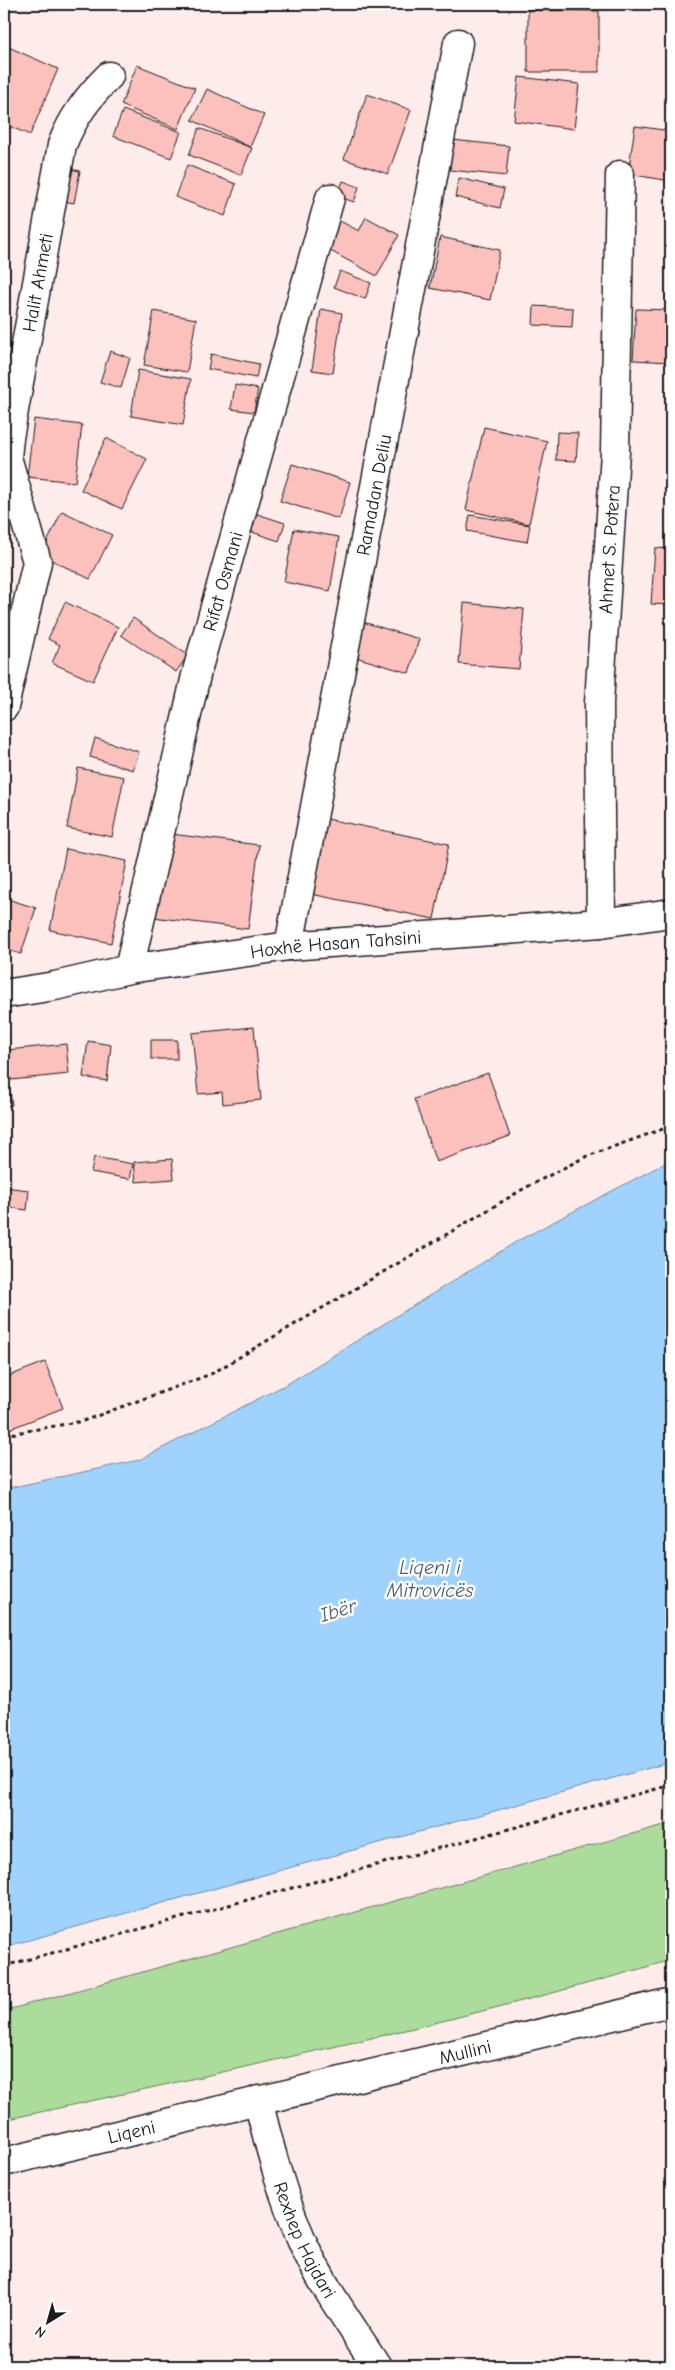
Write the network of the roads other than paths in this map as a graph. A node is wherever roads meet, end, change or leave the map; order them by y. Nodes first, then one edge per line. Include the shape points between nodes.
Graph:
1 (458, 43) dead end
2 (109, 76) dead end
3 (620, 176) dead end
4 (330, 198) dead end
5 (4, 708) edge
6 (671, 913) edge
7 (601, 922) junction
8 (289, 946) junction
9 (129, 969) junction
10 (4, 994) edge
11 (671, 2002) edge
12 (258, 2100) junction
13 (4, 2162) edge
14 (377, 2366) edge

1 - 8 street, Ramadan Deliu
2 - 5 street, Halit Ahmeti via 89,97 72,122 62,145 9,438 7,457 37,562
3 - 7 street, Ahmet S. Potera via 615,452 599,703
4 - 9 street, Rifat Osmani via 197,671
6 - 7 street, Hoxhë Hasan Tahsini
7 - 8 street, Hoxhë Hasan Tahsini
8 - 9 street, Hoxhë Hasan Tahsini
9 - 10 street, Hoxhë Hasan Tahsini
11 - 12 street, Mullini
12 - 13 street, Liqeni
12 - 14 street, Rexhep Hajdari via 271,2153 304,2246

